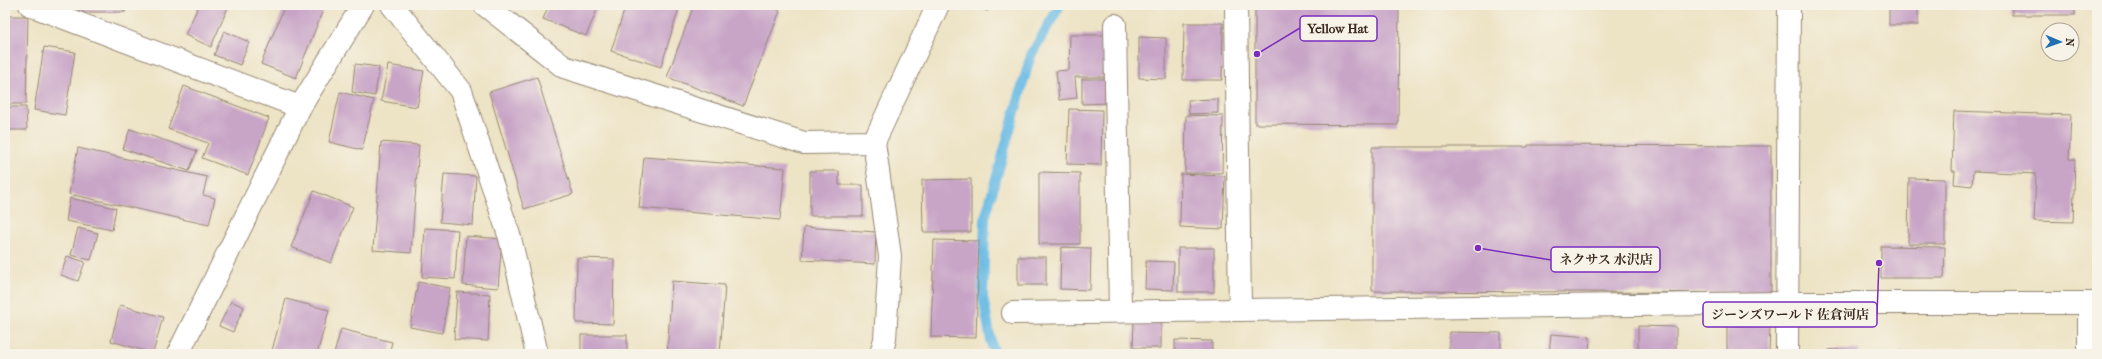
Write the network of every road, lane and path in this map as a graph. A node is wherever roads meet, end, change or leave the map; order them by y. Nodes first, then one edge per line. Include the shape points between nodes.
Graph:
1 (30, 5) edge
2 (363, 5) edge
3 (392, 5) edge
4 (485, 5) edge
5 (938, 5) edge
6 (1236, 5) edge
7 (1789, 5) edge
8 (1115, 25) dead end
9 (300, 108) junction
10 (874, 142) junction
11 (1786, 303) junction
12 (2093, 303) edge
13 (1240, 310) junction
14 (1120, 311) junction
15 (1013, 313) dead end
16 (178, 354) edge
17 (537, 354) edge
18 (881, 354) edge
19 (1787, 354) edge
20 (2089, 354) edge

1 - 9 street
2 - 9 street
3 - 17 street via 461,91 510,238
4 - 10 street via 564,67 804,143
5 - 10 street
6 - 13 street
7 - 11 street
8 - 14 street
9 - 16 street
10 - 18 street via 890,256 885,339
11 - 12 street
11 - 13 street
11 - 19 street
12 - 20 street
13 - 14 street
14 - 15 street

